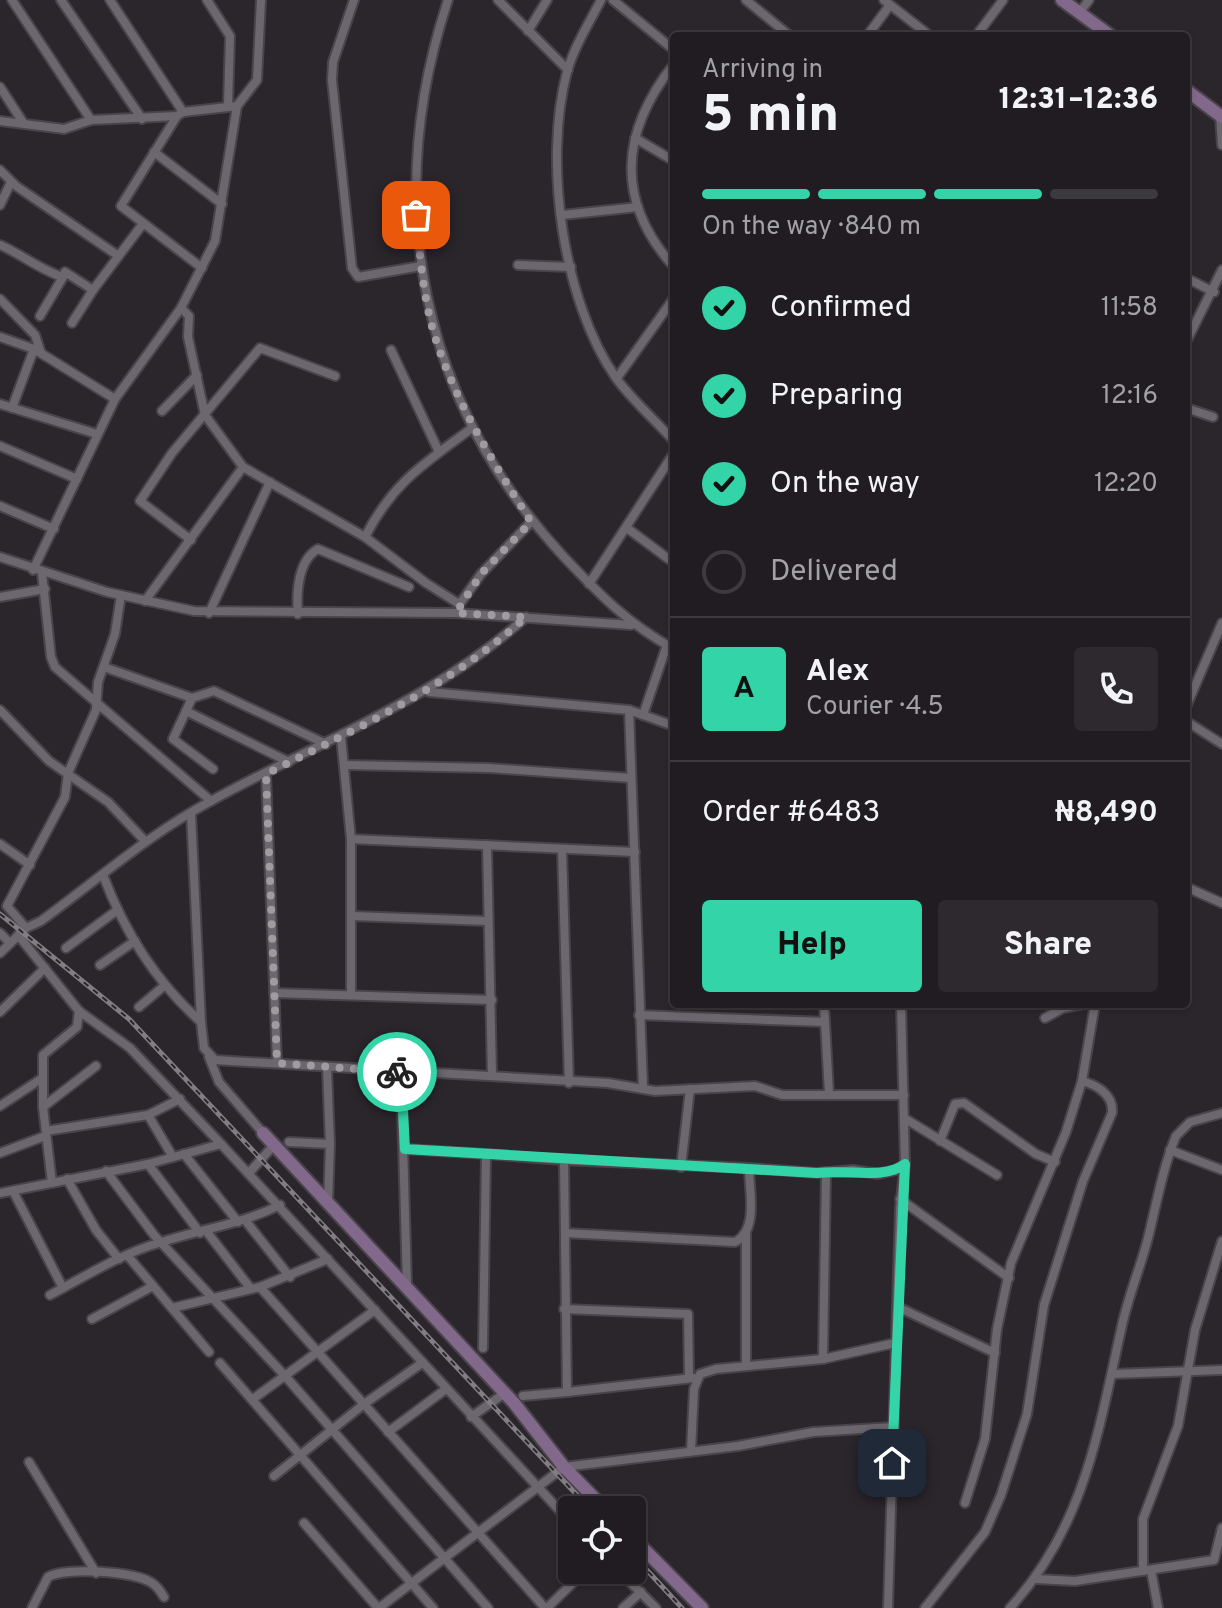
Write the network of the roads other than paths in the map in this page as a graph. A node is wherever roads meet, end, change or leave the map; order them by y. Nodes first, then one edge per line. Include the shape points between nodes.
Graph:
1 (12, 0) edge
2 (61, 0) edge
3 (110, 0) edge
4 (207, 0) edge
5 (261, 0) edge
6 (354, 0) edge
7 (448, 0) edge
8 (498, 0) edge
9 (547, 0) edge
10 (601, 0) edge
11 (613, 0) edge
12 (746, 0) edge
13 (1003, 0) edge
14 (1062, 0) edge
15 (1089, 0) edge
16 (887, 2) edge
17 (1079, 13) junction
18 (528, 31) junction
19 (785, 32) edge
20 (869, 32) edge
21 (925, 32) edge
22 (979, 32) edge
23 (1105, 32) edge
24 (670, 47) edge
25 (670, 69) edge
26 (568, 70) junction
27 (0, 87) edge
28 (1190, 93) edge
29 (232, 106) junction
30 (180, 114) junction
31 (1221, 116) edge
32 (142, 119) junction
33 (91, 120) junction
34 (0, 121) edge
35 (24, 124) junction
36 (635, 138) junction
37 (1222, 145) edge
38 (154, 152) junction
39 (670, 159) edge
40 (0, 170) edge
41 (11, 182) junction
42 (0, 204) edge
43 (222, 204) junction
44 (638, 207) junction
45 (562, 215) junction
46 (142, 225) junction
47 (0, 245) edge
48 (117, 255) junction
49 (670, 263) edge
50 (518, 265) dead end
51 (421, 266) junction
52 (571, 267) junction
53 (202, 268) junction
54 (1222, 270) edge
55 (63, 277) junction
56 (1190, 280) edge
57 (93, 290) junction
58 (1214, 292) junction
59 (0, 299) edge
60 (670, 304) edge
61 (181, 308) junction
62 (40, 316) dead end
63 (72, 323) dead end
64 (1190, 335) edge
65 (0, 337) edge
66 (391, 350) dead end
67 (37, 351) junction
68 (197, 375) junction
69 (335, 376) dead end
70 (617, 378) junction
71 (115, 399) junction
72 (0, 404) edge
73 (12, 408) junction
74 (1190, 409) edge
75 (162, 411) dead end
76 (205, 415) junction
77 (1213, 417) dead end
78 (472, 428) junction
79 (97, 434) junction
80 (670, 437) edge
81 (0, 446) edge
82 (439, 452) junction
83 (670, 459) edge
84 (243, 467) junction
85 (77, 479) junction
86 (270, 482) junction
87 (0, 506) edge
88 (531, 522) junction
89 (627, 528) junction
90 (54, 529) junction
91 (365, 537) junction
92 (191, 540) junction
93 (0, 557) edge
94 (670, 560) edge
95 (38, 571) junction
96 (589, 584) junction
97 (409, 587) dead end
98 (45, 589) junction
99 (121, 595) junction
100 (0, 597) edge
101 (145, 601) junction
102 (458, 608) junction
103 (209, 613) junction
104 (298, 614) junction
105 (526, 617) junction
106 (1222, 623) edge
107 (631, 625) junction
108 (670, 646) edge
109 (670, 649) edge
110 (104, 667) junction
111 (428, 691) junction
112 (192, 698) junction
113 (1190, 698) edge
114 (96, 700) junction
115 (0, 710) edge
116 (629, 710) junction
117 (186, 711) junction
118 (643, 715) junction
119 (1190, 724) edge
120 (670, 725) edge
121 (341, 737) junction
122 (326, 744) junction
123 (1222, 744) edge
124 (289, 762) junction
125 (346, 765) junction
126 (213, 769) dead end
127 (68, 773) junction
128 (266, 774) junction
129 (631, 778) junction
130 (211, 801) junction
131 (191, 813) junction
132 (351, 839) junction
133 (145, 841) junction
134 (0, 844) edge
135 (487, 845) junction
136 (562, 849) junction
137 (635, 852) junction
138 (30, 865) junction
139 (103, 875) junction
140 (1190, 889) edge
141 (1222, 903) edge
142 (116, 911) junction
143 (353, 916) junction
144 (487, 921) junction
145 (26, 928) junction
146 (0, 933) edge
147 (18, 935) junction
148 (135, 941) junction
149 (10, 943) junction
150 (66, 948) dead end
151 (0, 953) edge
152 (100, 965) dead end
153 (45, 968) junction
154 (164, 986) junction
155 (274, 993) junction
156 (351, 994) junction
157 (492, 1000) junction
158 (139, 1007) dead end
159 (824, 1008) edge
160 (901, 1008) edge
161 (1063, 1008) edge
162 (1094, 1008) edge
163 (79, 1011) junction
164 (0, 1012) edge
165 (639, 1015) junction
166 (1045, 1018) dead end
167 (201, 1022) junction
168 (825, 1022) junction
169 (209, 1057) junction
170 (277, 1063) junction
171 (96, 1066) dead end
172 (327, 1068) junction
173 (401, 1072) junction
174 (492, 1076) junction
175 (41, 1079) junction
176 (1082, 1081) junction
177 (569, 1083) junction
178 (643, 1087) junction
179 (690, 1089) junction
180 (829, 1093) junction
181 (904, 1095) junction
182 (180, 1099) junction
183 (0, 1106) edge
184 (43, 1107) junction
185 (1222, 1113) edge
186 (148, 1115) junction
187 (904, 1118) junction
188 (46, 1133) junction
189 (263, 1133) joint
190 (940, 1141) junction
191 (289, 1142) dead end
192 (221, 1144) junction
193 (330, 1144) junction
194 (273, 1146) junction
195 (405, 1149) junction
196 (1170, 1150) junction
197 (0, 1153) edge
198 (184, 1154) junction
199 (486, 1154) junction
200 (173, 1157) junction
201 (564, 1160) junction
202 (1055, 1162) junction
203 (148, 1164) junction
204 (905, 1164) junction
205 (681, 1167) junction
206 (749, 1168) junction
207 (1222, 1170) edge
208 (106, 1171) junction
209 (826, 1172) junction
210 (249, 1173) junction
211 (997, 1175) dead end
212 (67, 1179) junction
213 (52, 1183) junction
214 (13, 1191) junction
215 (0, 1193) edge
216 (900, 1199) junction
217 (328, 1204) junction
218 (280, 1205) junction
219 (242, 1221) junction
220 (746, 1232) junction
221 (203, 1233) junction
222 (565, 1233) junction
223 (162, 1241) junction
224 (1222, 1241) edge
225 (123, 1257) junction
226 (328, 1259) junction
227 (290, 1277) junction
228 (1009, 1278) junction
229 (407, 1285) junction
230 (153, 1286) junction
231 (63, 1288) junction
232 (255, 1288) junction
233 (50, 1295) dead end
234 (213, 1297) junction
235 (172, 1308) junction
236 (900, 1308) junction
237 (564, 1309) junction
238 (375, 1310) junction
239 (92, 1319) dead end
240 (895, 1343) junction
241 (483, 1348) dead end
242 (319, 1351) junction
243 (209, 1352) dead end
244 (995, 1353) junction
245 (823, 1359) junction
246 (220, 1363) dead end
247 (422, 1363) junction
248 (746, 1366) junction
249 (1222, 1370) edge
250 (1186, 1372) junction
251 (1112, 1374) junction
252 (286, 1377) junction
253 (693, 1378) junction
254 (446, 1389) junction
255 (567, 1392) junction
256 (505, 1393) junction
257 (523, 1396) dead end
258 (253, 1399) junction
259 (364, 1404) junction
260 (471, 1417) junction
261 (894, 1427) junction
262 (332, 1428) junction
263 (388, 1432) junction
264 (691, 1451) junction
265 (302, 1454) junction
266 (29, 1462) dead end
267 (564, 1467) junction
268 (274, 1476) dead end
269 (535, 1487) junction
270 (592, 1496) edge
271 (965, 1503) dead end
272 (558, 1510) edge
273 (304, 1523) dead end
274 (1222, 1528) edge
275 (477, 1532) junction
276 (646, 1551) edge
277 (444, 1558) junction
278 (1147, 1570) junction
279 (96, 1573) junction
280 (1036, 1579) junction
281 (411, 1583) junction
282 (571, 1584) edge
283 (633, 1584) edge
284 (641, 1592) junction
285 (164, 1597) dead end
286 (32, 1608) edge
287 (378, 1608) edge
288 (433, 1608) edge
289 (488, 1608) edge
290 (546, 1608) edge
291 (623, 1608) edge
292 (656, 1608) edge
293 (702, 1608) edge
294 (888, 1608) edge
295 (925, 1608) edge
296 (1010, 1608) edge
297 (1158, 1608) edge

1 - 33 street
2 - 32 street
3 - 30 street
4 - 29 street via 230,36
5 - 29 street via 257,80
6 - 51 street via 332,80 352,268 358,277
7 - 51 street via 431,51 416,166
8 - 18 street
9 - 18 street
10 - 26 street
11 - 24 street
12 - 19 street
13 - 22 street
14 - 17 main road
15 - 17 street
16 - 20 street
16 - 21 street
17 - 23 main road
18 - 26 street
25 - 36 street via 650,95
26 - 45 street via 559,134
27 - 35 street
28 - 31 main road
29 - 30 street
29 - 43 street
30 - 32 street
30 - 38 street
31 - 37 street
32 - 33 street
33 - 35 street via 64,129
34 - 35 street
36 - 39 street
36 - 44 street via 631,169
38 - 43 street
38 - 46 street via 121,206
40 - 41 street
41 - 42 street
41 - 48 street
43 - 53 street via 215,241
44 - 45 street
44 - 49 street via 656,247
45 - 52 street
46 - 48 street
46 - 53 street
47 - 55 street
48 - 57 street
50 - 52 street
51 - 78 street via 434,336
52 - 70 street via 584,319
53 - 61 street
54 - 58 street
55 - 57 street via 65,272
55 - 62 street
56 - 58 street
57 - 63 street
58 - 64 street
59 - 67 street via 35,335
60 - 70 street
61 - 68 street via 189,316
61 - 71 street
65 - 67 street
66 - 82 street
67 - 71 street
67 - 73 street
68 - 75 street
68 - 76 street
69 - 76 street via 260,348
70 - 80 street
71 - 79 street
72 - 73 street
73 - 79 street
74 - 77 street
76 - 84 street
76 - 92 street via 140,501
78 - 82 street
78 - 88 street
79 - 85 street
81 - 85 street
82 - 91 street via 382,504
83 - 89 street
84 - 86 street
84 - 92 street
85 - 90 street
86 - 91 street
86 - 103 street
87 - 90 street
88 - 96 street
88 - 102 street via 481,574
89 - 94 street
89 - 96 street
90 - 95 street
91 - 102 street
92 - 101 street
93 - 95 street
95 - 98 street
95 - 99 street
96 - 107 street
97 - 104 street via 318,549 299,580
98 - 100 street
98 - 114 street via 55,667
99 - 101 street
99 - 110 street
101 - 103 street
102 - 104 street
102 - 105 street
103 - 104 street
105 - 107 street
105 - 111 street via 488,652
106 - 113 street
107 - 108 street
109 - 118 street
110 - 112 street
110 - 114 street
111 - 116 street
111 - 121 street
112 - 117 street
112 - 122 street via 214,691
114 - 127 street
114 - 130 street
115 - 127 street via 49,761
116 - 118 street
116 - 129 street
117 - 124 street
117 - 126 street via 173,739
118 - 120 street
119 - 123 street
121 - 122 street
121 - 125 street
122 - 124 street
124 - 128 street
125 - 129 street
125 - 132 street
127 - 133 street via 117,810
127 - 138 street via 65,797
128 - 130 street
128 - 155 street
129 - 137 street
130 - 131 street
131 - 133 street
131 - 167 street
132 - 135 street
132 - 143 street
133 - 139 street
134 - 138 street
135 - 136 street
135 - 144 street
136 - 137 street
136 - 177 street
137 - 165 street
138 - 145 street via 7,906
139 - 142 street
139 - 145 street
140 - 141 street
142 - 148 street
142 - 150 street
143 - 144 street
143 - 156 street
144 - 157 street
145 - 147 street
146 - 149 street
147 - 149 street
147 - 153 street
148 - 152 street
148 - 154 street
149 - 151 street
153 - 163 street
153 - 164 street
154 - 158 street
154 - 167 street
155 - 156 street
155 - 170 street
156 - 157 street
157 - 174 street
159 - 168 street
160 - 181 street
161 - 166 street
162 - 176 street
163 - 175 street via 77,1027 43,1055
163 - 182 street via 130,1048
165 - 168 street
165 - 178 street
167 - 169 street
168 - 180 street
169 - 170 street
169 - 189 street via 219,1082
170 - 172 street
171 - 184 street
172 - 173 street
172 - 193 street
173 - 174 street
173 - 195 street
174 - 177 street
175 - 183 street
175 - 184 street
176 - 202 street
176 - 295 street via 1101,1088 1112,1113 1083,1181 1044,1305 1027,1414 989,1524
177 - 178 street
178 - 179 street
179 - 180 street via 755,1086 782,1095
179 - 205 street
180 - 181 street
181 - 187 street
182 - 186 street
182 - 192 street
184 - 188 street
185 - 196 street via 1185,1126
186 - 188 street
186 - 200 street
187 - 190 street
187 - 204 street
188 - 197 street
188 - 213 street
189 - 194 main road
190 - 202 street via 955,1104 964,1103
190 - 211 street
191 - 193 street
192 - 198 street
192 - 210 street
193 - 217 street
194 - 210 street
194 - 217 main road
195 - 199 street
195 - 229 street
196 - 207 street
196 - 251 street
198 - 200 street
198 - 219 street
199 - 201 street
199 - 241 street
200 - 203 street
201 - 205 street
201 - 222 street
202 - 228 street via 1015,1251
203 - 208 street
203 - 221 street
204 - 209 street via 878,1174
204 - 216 street
205 - 206 street
206 - 209 street
206 - 220 street
208 - 212 street
208 - 223 street
209 - 245 street
210 - 218 street
212 - 213 street
212 - 225 street via 96,1230
213 - 214 street
214 - 215 street
214 - 231 street
216 - 228 street
216 - 236 street
217 - 229 main road
218 - 219 street
218 - 226 street
219 - 221 street
219 - 227 street
220 - 222 street via 741,1240 728,1243
220 - 248 street
221 - 223 street
221 - 232 street
222 - 237 street
223 - 225 street
223 - 234 street
224 - 250 street
225 - 230 street
225 - 231 street
226 - 227 street
226 - 238 street
227 - 232 street
228 - 244 street
229 - 256 main road
230 - 235 street
230 - 239 street
231 - 233 street
232 - 234 street
232 - 242 street
234 - 235 street
234 - 252 street
235 - 243 street
236 - 240 street
236 - 244 street
237 - 253 street via 688,1314
237 - 255 street
238 - 242 street
238 - 247 street
240 - 245 street
240 - 261 street
242 - 252 street
242 - 259 street
244 - 271 street via 985,1439
245 - 248 street
246 - 258 street
247 - 254 street
247 - 259 street
248 - 253 street
249 - 250 street
250 - 251 street
250 - 278 street via 1173,1442 1143,1519
251 - 280 street via 1101,1432 1083,1485
252 - 258 street
252 - 262 street
253 - 255 street
253 - 264 street
254 - 260 street
254 - 263 street
255 - 257 street
256 - 260 street
256 - 267 main road
258 - 265 street
259 - 262 street
259 - 263 street
260 - 269 street
261 - 264 street via 813,1432
261 - 294 street
262 - 265 street
262 - 277 street
263 - 275 street
264 - 267 street
265 - 268 street
265 - 281 street
266 - 279 street
267 - 269 street
267 - 270 main road
269 - 272 street
269 - 275 street
273 - 287 street
274 - 278 street via 1214,1560
275 - 277 street
275 - 290 street
276 - 293 main road
277 - 281 street
277 - 289 street
278 - 280 street via 1075,1581
278 - 297 street
279 - 285 street via 134,1574 154,1583
279 - 286 street via 55,1573
280 - 296 street
281 - 287 street
281 - 288 street
282 - 290 street
283 - 284 street
284 - 291 street
284 - 292 street

